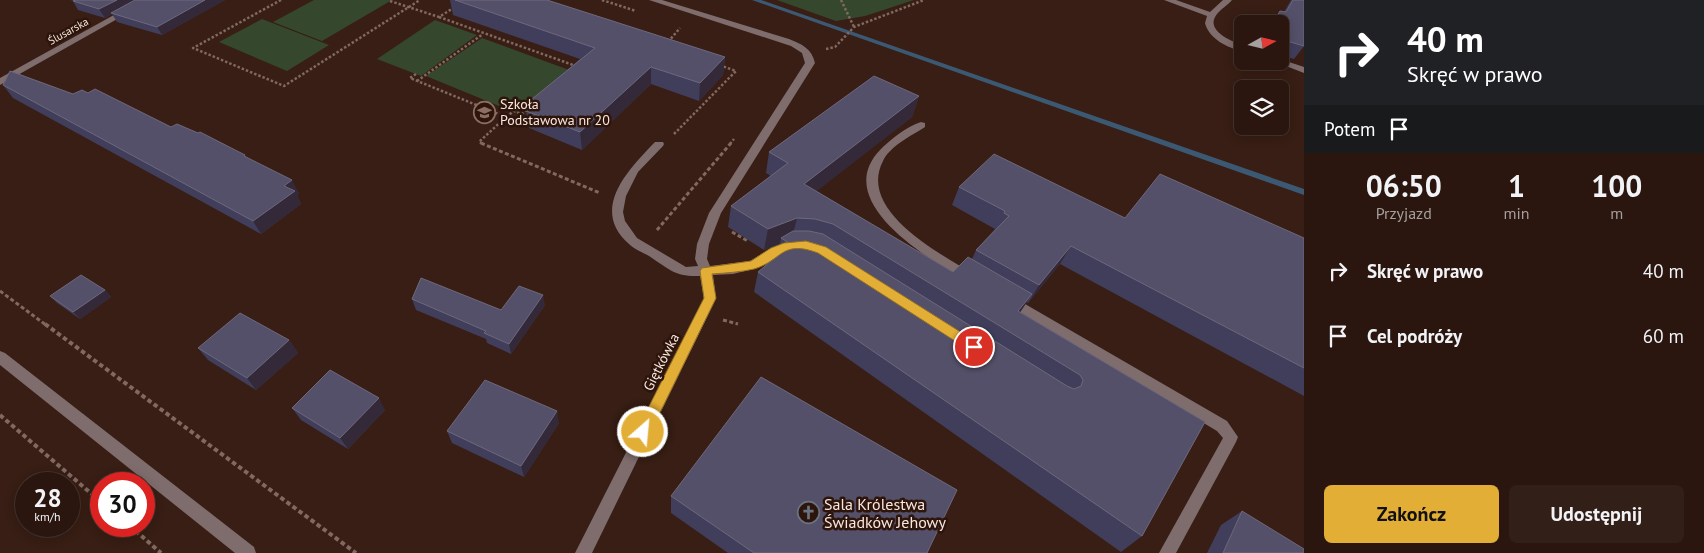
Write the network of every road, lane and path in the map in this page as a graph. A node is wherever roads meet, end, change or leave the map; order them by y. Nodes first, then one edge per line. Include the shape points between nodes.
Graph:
1 (147, 0) edge
2 (281, 0) edge
3 (420, 0) edge
4 (653, 0) edge
5 (840, 0) edge
6 (924, 0) edge
7 (1168, 0) edge
8 (1228, 0) edge
9 (390, 1) edge
10 (459, 4) edge
11 (409, 7) junction
12 (1212, 15) junction
13 (439, 18) junction
14 (854, 27) junction
15 (679, 29) dead end
16 (483, 33) junction
17 (839, 42) dead end
18 (1234, 44) edge
19 (663, 47) edge
20 (718, 65) edge
21 (1289, 65) edge
22 (1304, 70) edge
23 (571, 72) edge
24 (416, 74) dead end
25 (416, 81) junction
26 (0, 82) edge
27 (536, 102) edge
28 (506, 117) junction
29 (921, 125) dead end
30 (738, 134) dead end
31 (659, 144) joint
32 (619, 201) junction
33 (806, 244) edge
34 (642, 247) junction
35 (706, 271) junction
36 (0, 291) edge
37 (0, 357) edge
38 (0, 415) edge
39 (90, 493) edge
40 (143, 537) edge
41 (161, 553) edge
42 (248, 553) edge
43 (356, 553) edge
44 (583, 553) edge
45 (1167, 553) edge

1 - 26 street, Ślusarska
2 - 11 path via 193,48 284,86
3 - 11 path
4 - 35 street, Giętkówka via 786,40 803,48 810,63 715,213 700,260
5 - 14 path
6 - 14 path
7 - 12 street
8 - 12 street
9 - 11 path
10 - 13 path
11 - 13 path
12 - 18 street via 1209,20 1212,31
13 - 16 path
14 - 17 path
15 - 19 path
16 - 23 path via 578,67
16 - 25 path
20 - 31 path via 736,71 675,133
21 - 22 street
24 - 25 path via 410,78
25 - 28 path
27 - 28 path via 522,114 514,110
28 - 32 path via 479,142
29 - 45 street via 877,160 871,178 873,196 892,222 926,251 1222,426 1231,437
30 - 34 path
31 - 32 street via 634,170
32 - 34 street via 619,222 633,241
33 - 35 street via 775,251 752,265
34 - 35 street via 684,272
35 - 44 street, Giętkówka via 710,298
36 - 43 path
37 - 42 street via 194,507
38 - 39 path
40 - 41 path

